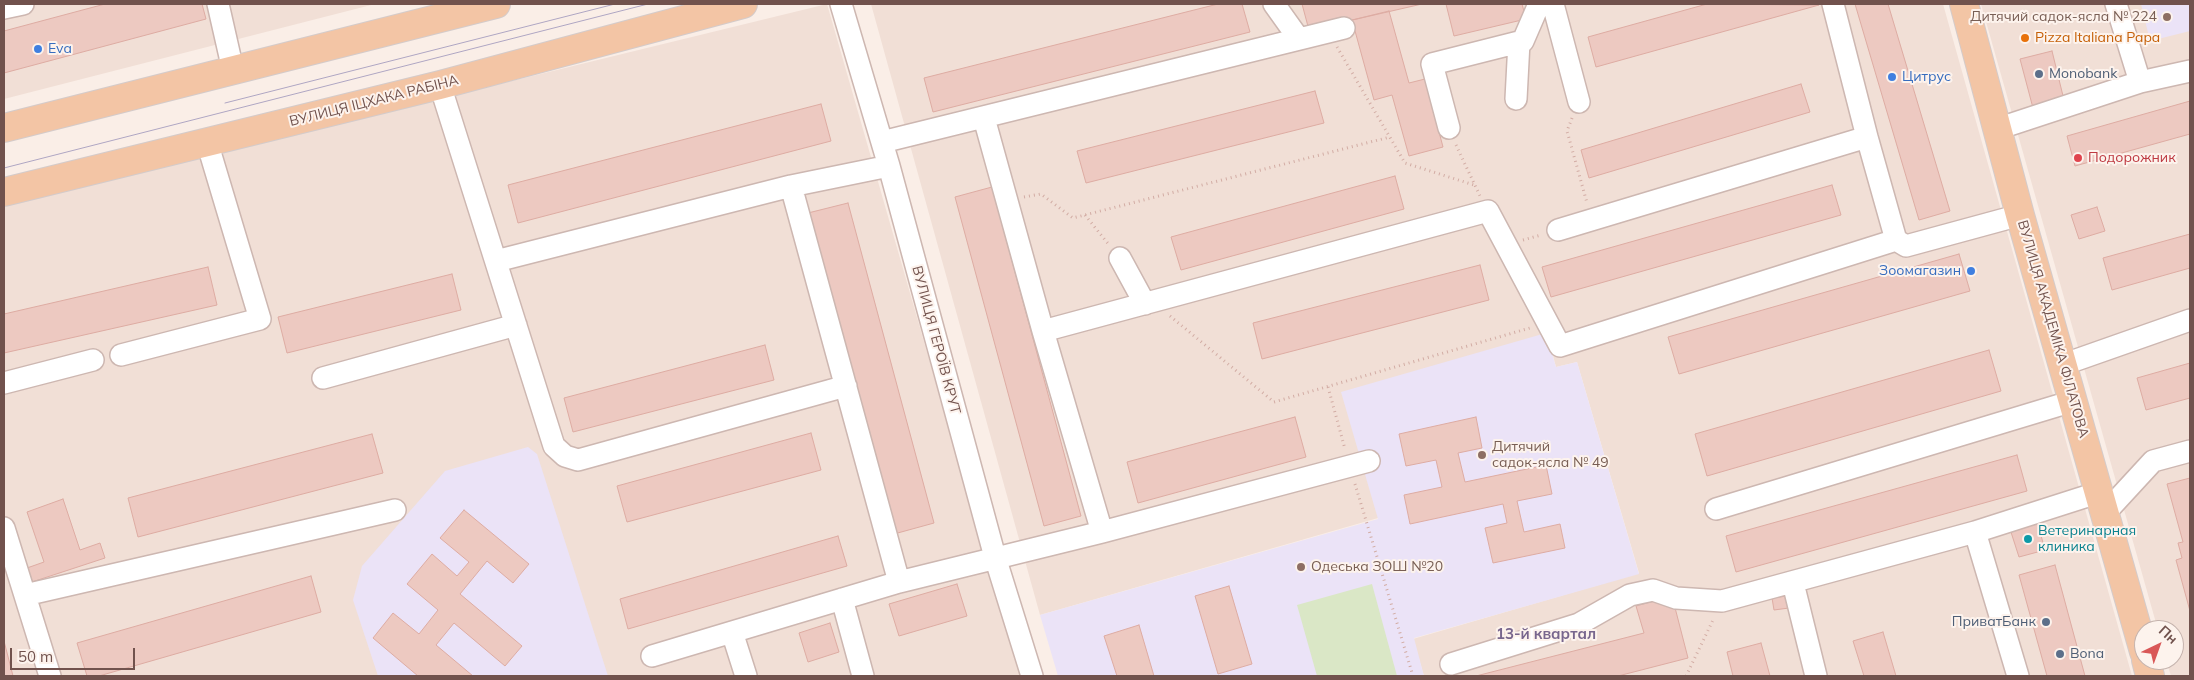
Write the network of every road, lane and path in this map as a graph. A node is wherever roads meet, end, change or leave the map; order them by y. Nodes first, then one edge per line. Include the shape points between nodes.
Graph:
1 (23, 4) edge
2 (218, 4) edge
3 (496, 4) edge
4 (743, 4) edge
5 (841, 4) edge
6 (1274, 4) edge
7 (1539, 4) edge
8 (1553, 4) edge
9 (1833, 4) edge
10 (1964, 4) edge
11 (2116, 4) edge
12 (4, 8) edge
13 (1336, 30) joint
14 (1299, 39) junction
15 (1519, 42) junction
16 (234, 70) junction
17 (2190, 71) edge
18 (2140, 82) junction
19 (440, 85) junction
20 (1516, 99) dead end
21 (1579, 102) joint
22 (984, 118) junction
23 (4, 128) edge
24 (1449, 128) joint
25 (1997, 129) junction
26 (1390, 137) junction
27 (1867, 137) junction
28 (206, 142) junction
29 (882, 142) junction
30 (889, 166) junction
31 (1474, 184) junction
32 (792, 186) junction
33 (4, 192) edge
34 (1007, 201) junction
35 (1488, 211) junction
36 (1085, 215) junction
37 (2020, 216) junction
38 (1592, 220) junction
39 (1558, 230) joint
40 (1896, 240) junction
41 (1506, 245) junction
42 (1120, 258) joint
43 (496, 261) junction
44 (1148, 303) junction
45 (2190, 320) edge
46 (1549, 322) junction
47 (516, 325) junction
48 (1043, 330) junction
49 (121, 355) dead end
50 (93, 360) dead end
51 (2062, 365) junction
52 (323, 378) dead end
53 (4, 383) edge
54 (846, 386) junction
55 (1328, 387) junction
56 (2073, 401) junction
57 (2190, 451) edge
58 (1359, 463) junction
59 (2103, 502) junction
60 (1716, 509) dead end
61 (395, 510) dead end
62 (4, 528) edge
63 (1102, 532) junction
64 (1975, 532) junction
65 (995, 557) junction
66 (899, 582) junction
67 (1793, 582) junction
68 (25, 595) junction
69 (842, 599) junction
70 (1722, 601) junction
71 (2135, 620) edge
72 (732, 632) junction
73 (652, 656) dead end
74 (1451, 664) dead end
75 (50, 676) edge
76 (746, 676) edge
77 (863, 676) edge
78 (1032, 676) edge
79 (1413, 676) edge
80 (1686, 676) edge
81 (1816, 676) edge
82 (2018, 676) edge

1 - 12 street
2 - 16 street
3 - 16 main road
4 - 19 main road, ВУЛИЦЯ ІЦХАКА РАБІНА
5 - 29 street, ВУЛИЦЯ ГЕРОЇВ КРУТ
6 - 14 street
7 - 15 street via 1523,41
8 - 21 street
9 - 27 street
10 - 25 main road, ВУЛИЦЯ АКАДЕМІКА ФІЛАТОВА
11 - 18 street
13 - 14 street
13 - 26 path
14 - 22 street
15 - 20 street
15 - 24 street via 1432,64
16 - 23 main road
17 - 18 street
18 - 25 street
19 - 28 main road, ВУЛИЦЯ ІЦХАКА РАБІНА
19 - 43 street
21 - 38 path via 1567,131
22 - 29 street
22 - 34 street
24 - 31 path
25 - 37 main road, ВУЛИЦЯ АКАДЕМІКА ФІЛАТОВА
26 - 31 path via 1405,164
26 - 36 path
27 - 38 street
27 - 40 street
28 - 33 main road, ВУЛИЦЯ ІЦХАКА РАБІНА
28 - 49 street via 260,319
29 - 30 street, ВУЛИЦЯ ГЕРОЇВ КРУТ
30 - 32 street
30 - 65 street, ВУЛИЦЯ ГЕРОЇВ КРУТ
31 - 35 path
32 - 43 street
32 - 54 street
34 - 36 path via 1041,194 1072,218
34 - 48 street
35 - 41 street
35 - 44 street
36 - 42 path
37 - 40 street via 1906,246
37 - 51 main road, ВУЛИЦЯ АКАДЕМІКА ФІЛАТОВА
38 - 39 street
39 - 41 path
40 - 46 street via 1560,346
41 - 46 street
42 - 44 street
43 - 47 street
44 - 48 street
44 - 55 path via 1274,402
45 - 51 street
46 - 55 path
47 - 52 street
47 - 54 street via 554,446 565,456 578,460
48 - 63 street
50 - 53 street
51 - 56 main road, ВУЛИЦЯ АКАДЕМІКА ФІЛАТОВА
54 - 66 street
55 - 58 path
56 - 59 main road, ВУЛИЦЯ АКАДЕМІКА ФІЛАТОВА
56 - 60 street
57 - 59 street via 2153,461
58 - 63 street
58 - 79 path
59 - 64 street
59 - 71 main road, ВУЛИЦЯ АКАДЕМІКА ФІЛАТОВА
61 - 68 street
62 - 68 street
63 - 65 street
64 - 67 street
64 - 82 street
65 - 66 street
65 - 78 street, ВУЛИЦЯ ГЕРОЇВ КРУТ
66 - 69 street
67 - 70 street
67 - 81 street
68 - 75 street
69 - 72 street
69 - 77 street
70 - 74 street via 1676,598 1653,590 1630,595 1579,624
70 - 80 path
72 - 73 street
72 - 76 street

